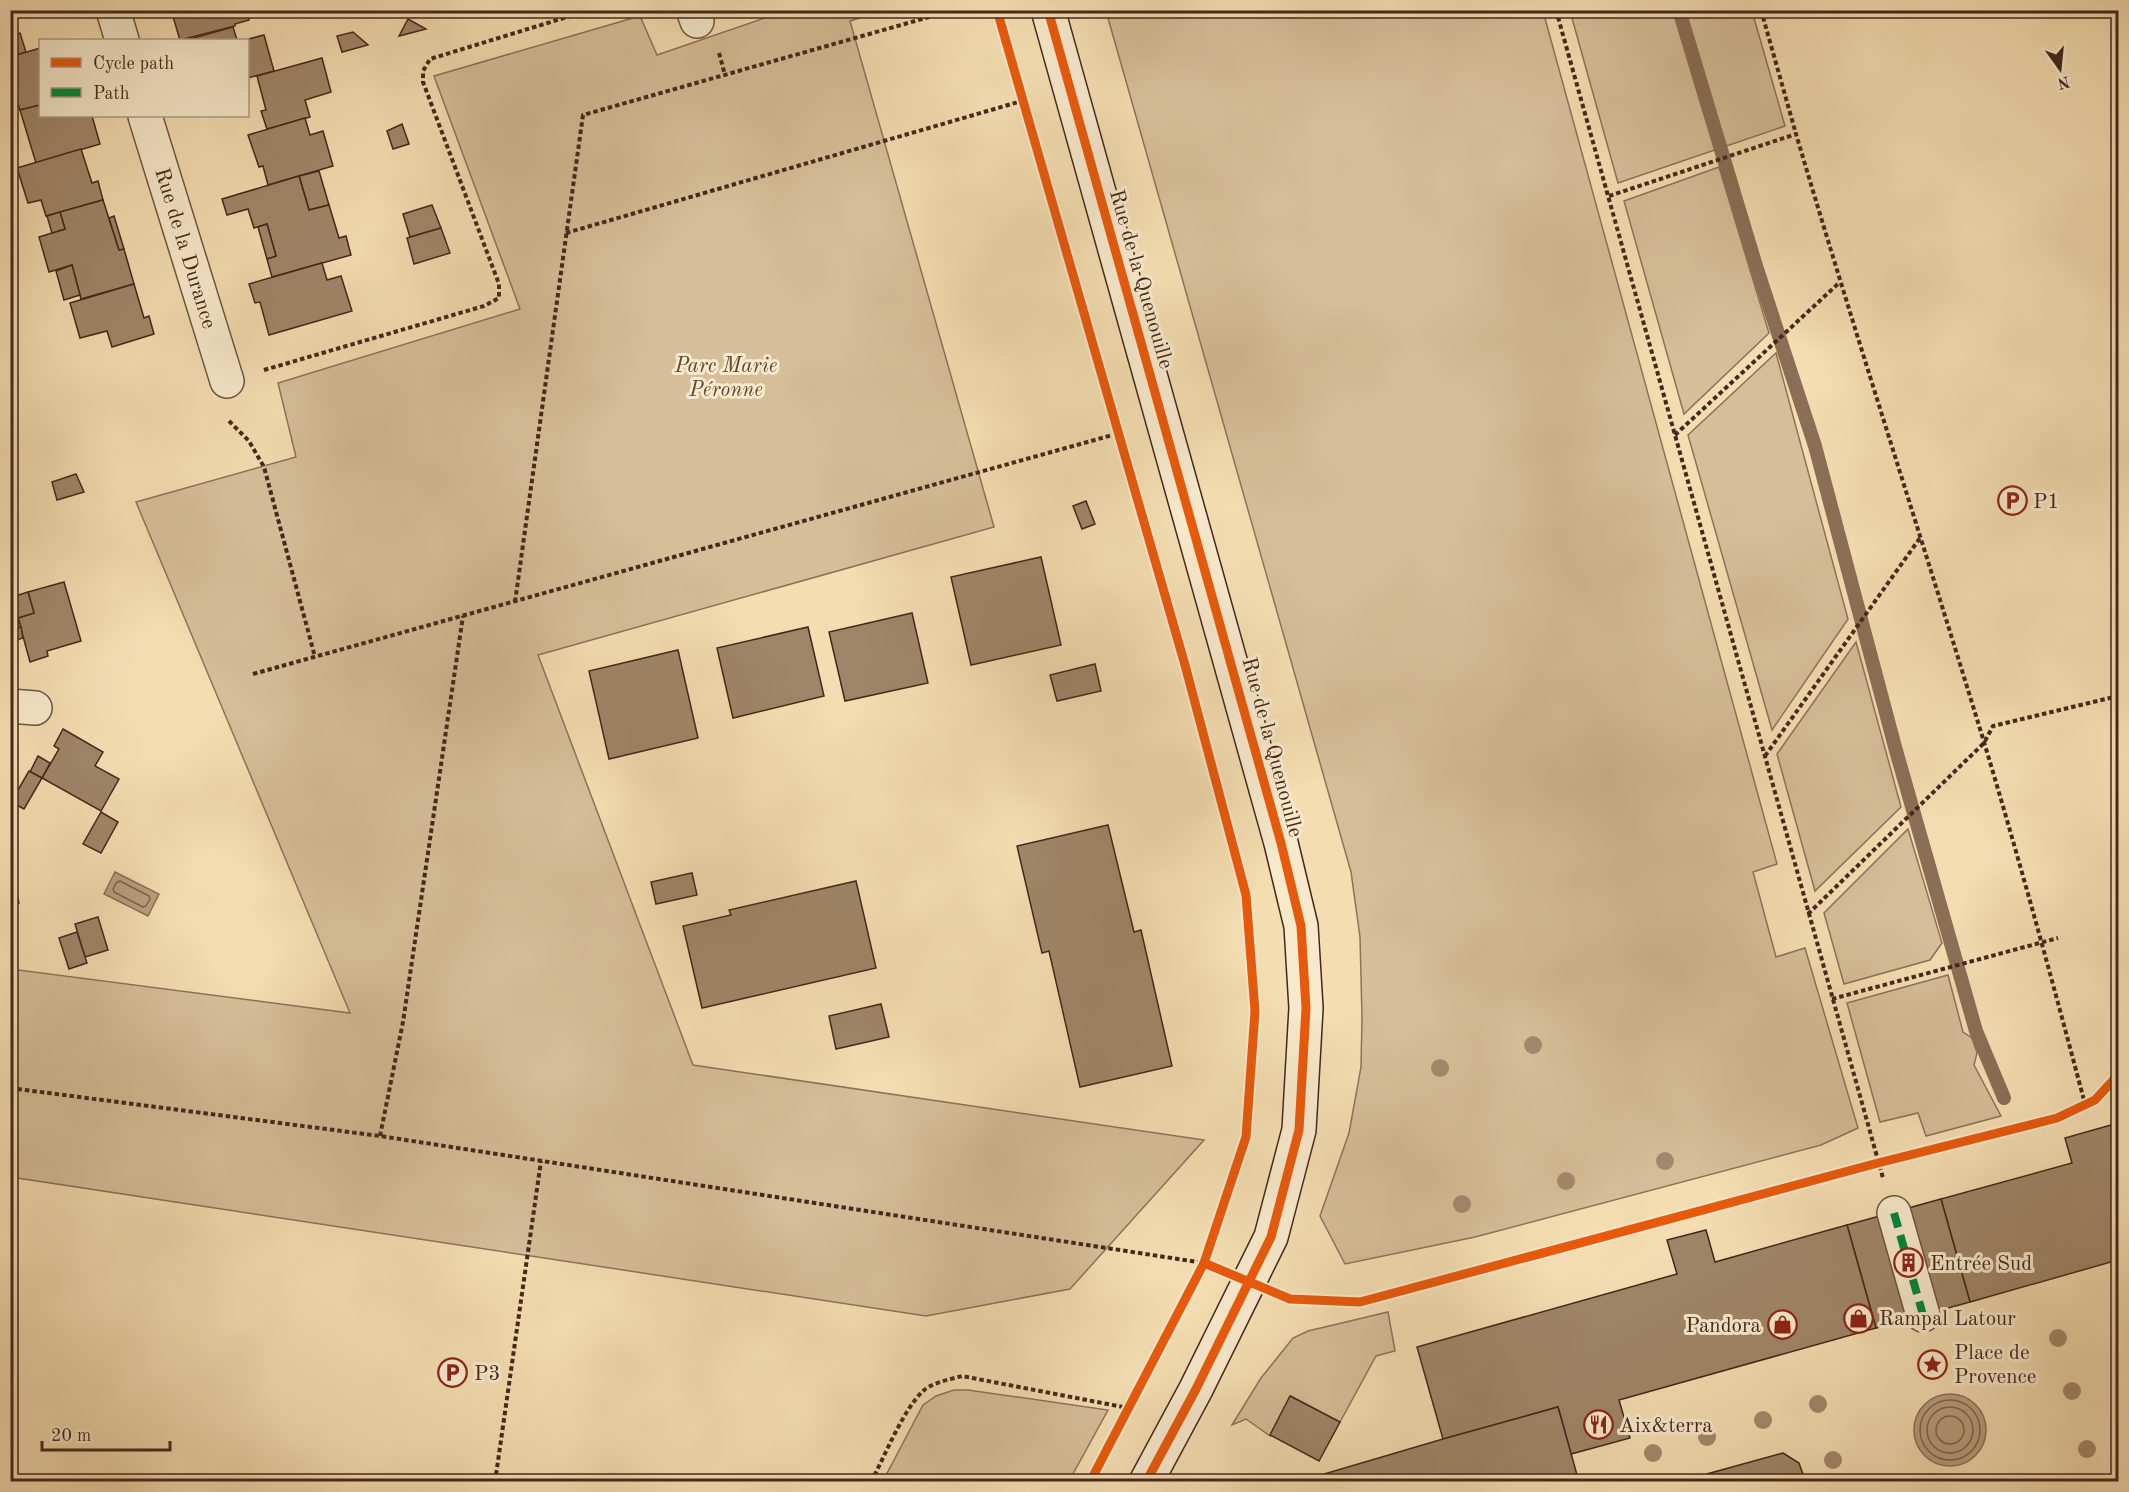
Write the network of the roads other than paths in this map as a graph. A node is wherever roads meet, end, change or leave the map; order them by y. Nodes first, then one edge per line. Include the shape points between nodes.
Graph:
1 (113, 10) edge
2 (1048, 10) edge
3 (122, 39) edge
4 (145, 117) edge
5 (227, 381) road end
6 (1894, 1213) road end
7 (1923, 1315) dead end
8 (1146, 1482) edge

1 - 3 street
2 - 8 street, Rue de la Quenouille via 1281,843 1300,926 1306,1008 1299,1130 1271,1237
4 - 5 street, Rue de la Durance
6 - 7 street

